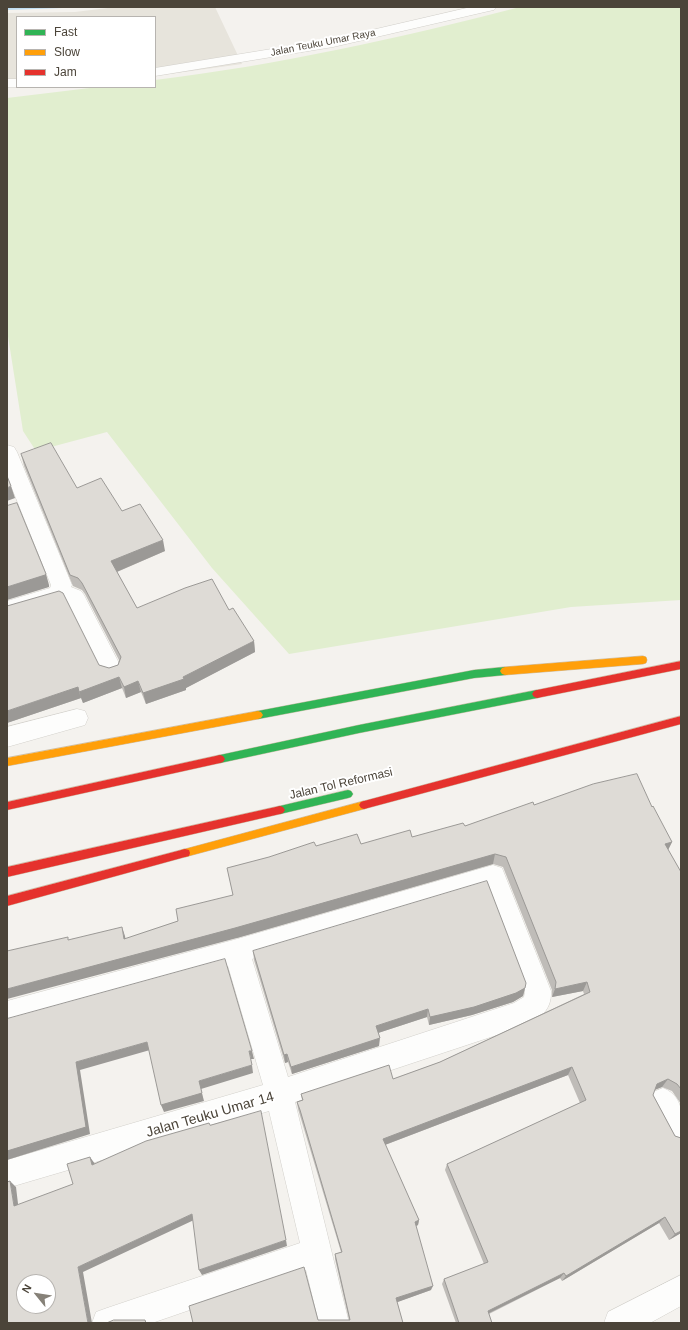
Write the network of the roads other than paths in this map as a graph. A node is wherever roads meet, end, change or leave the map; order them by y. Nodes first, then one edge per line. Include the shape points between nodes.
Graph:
1 (489, 7) edge
2 (156, 72) edge
3 (7, 452) edge
4 (28, 503) junction
5 (7, 510) edge
6 (60, 591) junction
7 (7, 609) edge
8 (681, 657) edge
9 (665, 659) dead end
10 (649, 660) dead end
11 (681, 665) edge
12 (111, 669) edge
13 (77, 718) dead end
14 (681, 719) edge
15 (7, 736) edge
16 (7, 762) edge
17 (464, 768) dead end
18 (356, 793) dead end
19 (7, 806) edge
20 (7, 872) edge
21 (7, 901) edge
22 (237, 951) junction
23 (7, 1014) edge
24 (279, 1094) junction
25 (663, 1102) dead end
26 (681, 1132) edge
27 (7, 1174) edge
28 (317, 1252) junction
29 (681, 1290) edge
30 (107, 1323) edge
31 (334, 1323) edge
32 (619, 1323) edge

1 - 2 street, Jalan Teuku Umar Raya via 333,43
3 - 4 street
4 - 5 street
4 - 6 street via 61,581
6 - 7 street via 53,596
6 - 12 street via 77,601
8 - 9 highway
10 - 16 highway via 474,674
11 - 19 highway via 359,729
13 - 15 street
14 - 17 highway
14 - 21 highway
18 - 20 highway, Jalan Tol Reformasi
22 - 23 street
22 - 24 street
22 - 24 street via 493,876 538,991 536,1006 518,1015
24 - 27 street, Jalan Teuku Umar 14
24 - 28 street, Jalan Teuku Umar 14
25 - 26 street
28 - 30 street
28 - 31 street, Jalan Teuku Umar 14
29 - 32 street

